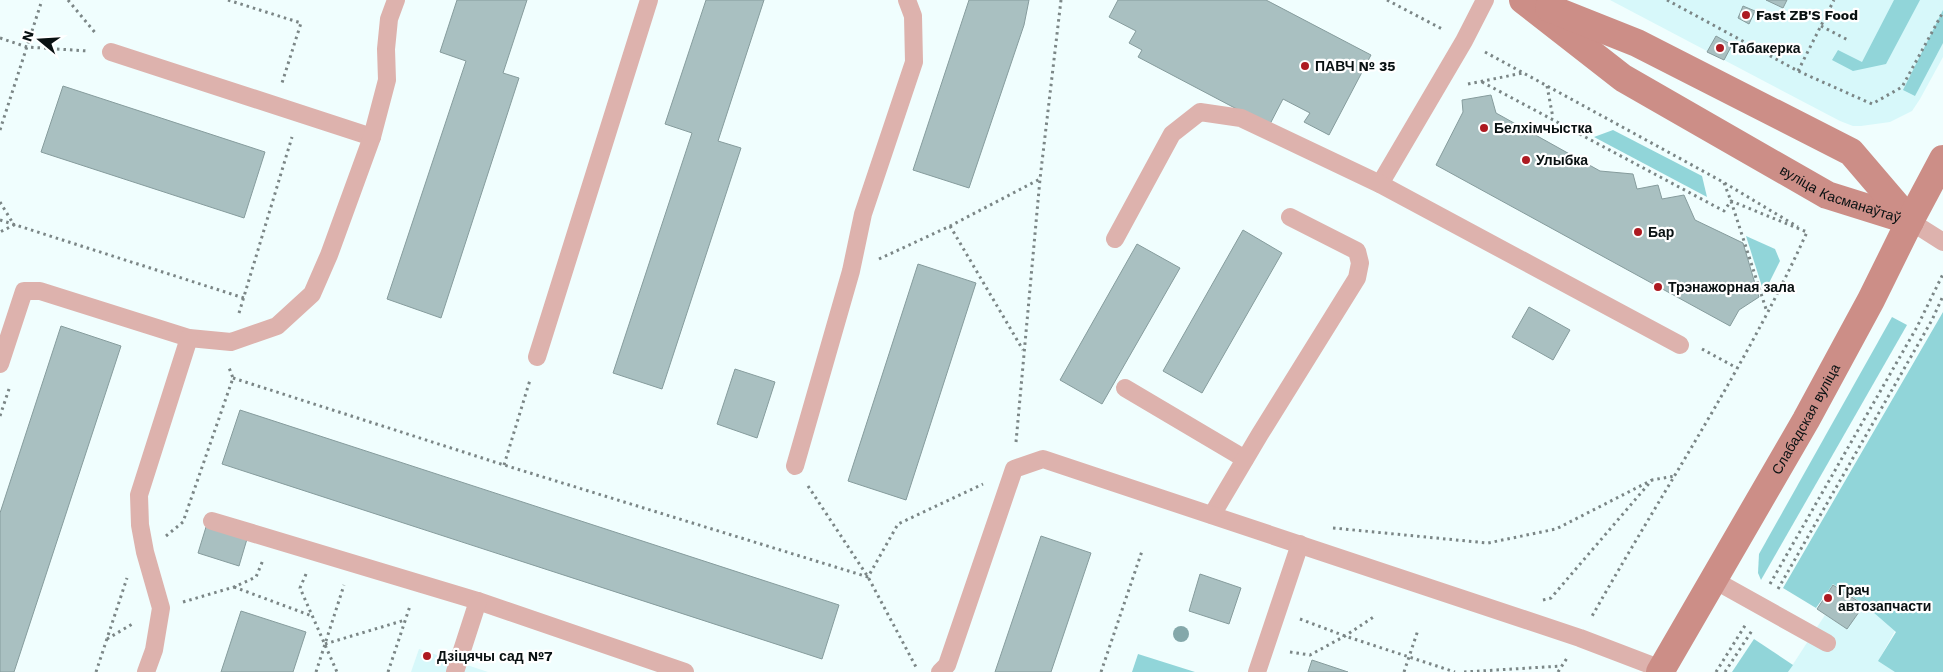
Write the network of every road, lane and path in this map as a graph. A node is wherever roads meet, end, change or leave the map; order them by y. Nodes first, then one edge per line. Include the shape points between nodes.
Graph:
1 (42, 0) edge
2 (68, 0) edge
3 (228, 0) edge
4 (396, 0) edge
5 (649, 0) edge
6 (907, 0) edge
7 (1060, 0) edge
8 (1387, 0) edge
9 (1485, 0) edge
10 (1524, 0) edge
11 (1529, 0) edge
12 (1667, 0) edge
13 (1834, 0) edge
14 (1943, 12) edge
15 (1821, 26) junction
16 (0, 38) edge
17 (1848, 40) dead end
18 (1464, 41) junction
19 (27, 47) junction
20 (111, 52) junction
21 (1798, 71) junction
22 (1524, 73) junction
23 (1482, 82) junction
24 (1465, 84) dead end
25 (1547, 86) junction
26 (275, 105) junction
27 (299, 113) junction
28 (1553, 119) junction
29 (0, 130) edge
30 (372, 137) junction
31 (1943, 159) edge
32 (1040, 179) junction
33 (1723, 182) junction
34 (1380, 184) junction
35 (1731, 201) junction
36 (0, 202) edge
37 (1290, 217) dead end
38 (0, 220) edge
39 (1910, 221) junction
40 (14, 225) junction
41 (950, 226) junction
42 (0, 232) edge
43 (1807, 232) junction
44 (1115, 239) dead end
45 (1943, 242) edge
46 (851, 272) junction
47 (1943, 274) edge
48 (1943, 296) edge
49 (244, 298) junction
50 (1767, 313) junction
51 (189, 338) junction
52 (231, 342) junction
53 (1680, 346) joint
54 (1024, 352) junction
55 (537, 356) joint
56 (0, 364) edge
57 (1737, 368) junction
58 (1126, 388) dead end
59 (1245, 459) junction
60 (504, 465) junction
61 (794, 466) joint
62 (1014, 469) junction
63 (1676, 476) junction
64 (1652, 480) junction
65 (1212, 515) junction
66 (212, 521) dead end
67 (1329, 528) dead end
68 (270, 538) junction
69 (1300, 544) junction
70 (1142, 551) dead end
71 (145, 552) junction
72 (314, 552) junction
73 (351, 563) junction
74 (868, 577) junction
75 (1714, 580) junction
76 (417, 582) junction
77 (234, 587) junction
78 (478, 602) junction
79 (1763, 606) junction
80 (161, 608) junction
81 (1502, 612) junction
82 (312, 616) junction
83 (1375, 616) dead end
84 (405, 620) junction
85 (1298, 627) dead end
86 (1418, 630) dead end
87 (1345, 636) junction
88 (1580, 638) junction
89 (107, 639) junction
90 (1827, 643) dead end
91 (325, 644) junction
92 (1292, 644) dead end
93 (1290, 652) junction
94 (1410, 656) junction
95 (1287, 659) dead end
96 (1562, 666) junction
97 (1660, 671) edge
98 (96, 672) edge
99 (146, 672) edge
100 (316, 672) edge
101 (337, 672) edge
102 (388, 672) edge
103 (455, 672) edge
104 (685, 672) edge
105 (918, 672) edge
106 (940, 672) edge
107 (1101, 672) edge
108 (1257, 672) edge
109 (1404, 672) edge
110 (1455, 672) edge
111 (1464, 672) edge
112 (1558, 672) edge
113 (1716, 672) edge
114 (1725, 672) edge

1 - 19 path
2 - 20 path
3 - 26 path via 301,23
4 - 30 lane via 389,18 387,80
5 - 55 lane
6 - 46 lane via 913,16 914,62 863,214
7 - 32 path
8 - 18 path
9 - 18 lane
10 - 39 street, вуліца Касманаўтаў via 1623,78 1827,195
11 - 39 street, вуліца Касманаўтаў via 1637,44 1851,152
12 - 21 path
13 - 15 path
14 - 21 path via 1902,87 1872,104
15 - 17 path
15 - 21 path
16 - 19 path
18 - 22 path
18 - 34 lane
19 - 20 path
19 - 29 path
20 - 26 lane
22 - 23 path
22 - 25 path
23 - 24 path
23 - 28 path
25 - 28 path
25 - 33 path
26 - 27 lane
27 - 30 lane
27 - 49 path
28 - 35 path via 1724,211
30 - 52 lane via 312,294 277,326
31 - 39 street, Слабадская вуліца
32 - 41 path
32 - 54 path
33 - 35 path
33 - 43 path
34 - 44 lane via 1241,118 1200,112 1172,134
34 - 53 lane
35 - 43 path
35 - 50 path
36 - 40 path
37 - 59 lane via 1358,251 1360,262 1357,278
38 - 40 path
39 - 45 lane
39 - 75 street, Слабадская вуліца via 1806,420
40 - 42 path
40 - 49 path
41 - 46 path
41 - 54 path
43 - 50 path
46 - 61 lane
47 - 79 path
48 - 79 path via 1932,320
49 - 52 path
50 - 57 path
51 - 52 lane
51 - 56 lane via 40,291 24,291
51 - 71 lane via 139,495
53 - 57 path via 1700,348
54 - 62 path
55 - 60 path
57 - 63 path
58 - 59 lane
59 - 65 lane
60 - 71 path via 233,378 183,522
60 - 74 path
61 - 74 path
62 - 65 lane via 1043,459
62 - 74 path via 898,524
62 - 106 lane via 947,665
63 - 64 path
63 - 88 path
64 - 67 path via 1556,529 1488,543
64 - 81 path via 1550,598
65 - 69 lane
66 - 68 lane
68 - 72 lane
68 - 77 path via 256,577
69 - 81 lane
69 - 108 lane
70 - 107 path
71 - 80 lane
71 - 89 path via 132,564
72 - 73 lane
72 - 82 path via 300,588
73 - 76 lane
73 - 91 path
74 - 105 path
75 - 79 lane
75 - 97 street, Слабадская вуліца
76 - 78 lane
76 - 84 path
77 - 80 path
77 - 82 path
78 - 103 lane
78 - 104 lane
79 - 90 lane
79 - 113 path
79 - 114 path
80 - 89 path
80 - 99 lane via 154,650
81 - 88 lane
82 - 91 path
83 - 87 path
84 - 91 path
84 - 102 path
85 - 87 path via 1301,618
86 - 94 path
87 - 93 path via 1310,655
87 - 94 path
88 - 96 path
88 - 97 lane
89 - 98 path
91 - 100 path
91 - 101 path
92 - 93 path
93 - 95 path
94 - 109 path
94 - 110 path
96 - 111 path
96 - 112 path

